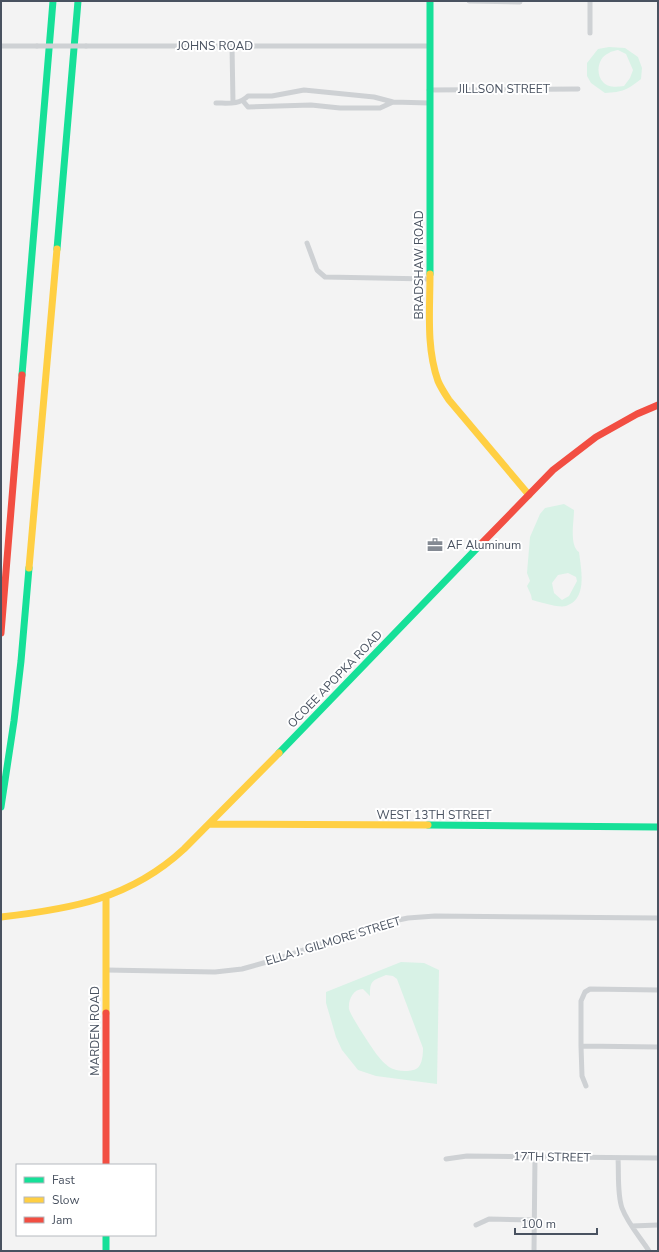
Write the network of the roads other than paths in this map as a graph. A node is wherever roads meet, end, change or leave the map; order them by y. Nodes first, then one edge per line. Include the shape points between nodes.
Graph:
1 (53, 1) edge
2 (78, 1) edge
3 (430, 1) edge
4 (469, 1) edge
5 (590, 1) edge
6 (520, 2) edge
7 (590, 33) dead end
8 (1, 46) edge
9 (232, 46) junction
10 (429, 46) junction
11 (578, 89) dead end
12 (429, 90) junction
13 (243, 101) junction
14 (393, 102) junction
15 (216, 103) dead end
16 (233, 103) junction
17 (429, 103) junction
18 (307, 243) dead end
19 (430, 279) junction
20 (658, 405) edge
21 (529, 495) junction
22 (1, 633) edge
23 (1, 807) edge
24 (210, 824) junction
25 (658, 827) edge
26 (106, 898) junction
27 (1, 917) edge
28 (658, 918) edge
29 (106, 970) junction
30 (658, 990) edge
31 (581, 1046) junction
32 (658, 1047) edge
33 (586, 1086) dead end
34 (534, 1156) junction
35 (618, 1158) junction
36 (658, 1158) edge
37 (446, 1159) dead end
38 (106, 1164) edge
39 (534, 1220) junction
40 (476, 1225) dead end
41 (658, 1225) edge
42 (632, 1226) junction
43 (106, 1236) edge
44 (106, 1251) edge
45 (534, 1251) edge
46 (649, 1251) edge

1 - 22 main road
2 - 23 main road via 21,661
3 - 10 main road, BRADSHAW ROAD
4 - 6 street
5 - 7 street
8 - 9 street, JOHNS ROAD, bridge
9 - 10 street, JOHNS ROAD
9 - 16 street
10 - 12 main road, BRADSHAW ROAD
11 - 12 street, JILLSON STREET
12 - 17 main road, BRADSHAW ROAD
13 - 14 street via 248,96 272,96 304,90 374,97
13 - 14 street via 248,107 311,105 340,108 380,108
13 - 16 street
14 - 17 street
15 - 16 street
17 - 19 main road, BRADSHAW ROAD
18 - 19 street via 317,270 325,277
19 - 21 main road, BRADSHAW ROAD via 430,342 439,383 449,400
20 - 21 main road, OCOEE APOPKA ROAD via 596,437 553,470
21 - 24 main road, OCOEE APOPKA ROAD
24 - 25 main road, WEST 13TH STREET
24 - 26 main road, OCOEE APOPKA ROAD via 167,863 144,879
26 - 27 main road, OCOEE APOPKA ROAD via 64,909
26 - 29 main road, MARDEN ROAD
28 - 29 street, ELLA J. GILMORE STREET via 408,918 379,924 242,969 215,972
29 - 38 main road, MARDEN ROAD
30 - 31 street via 590,989 584,992 581,1001
31 - 32 street
31 - 33 street via 582,1076
34 - 35 street, 17TH STREET
34 - 37 street, 17TH STREET via 467,1156
34 - 39 street
35 - 36 street, 17TH STREET
35 - 42 street via 621,1207
39 - 40 street via 489,1219
39 - 45 street
41 - 42 street
42 - 46 street
43 - 44 main road

